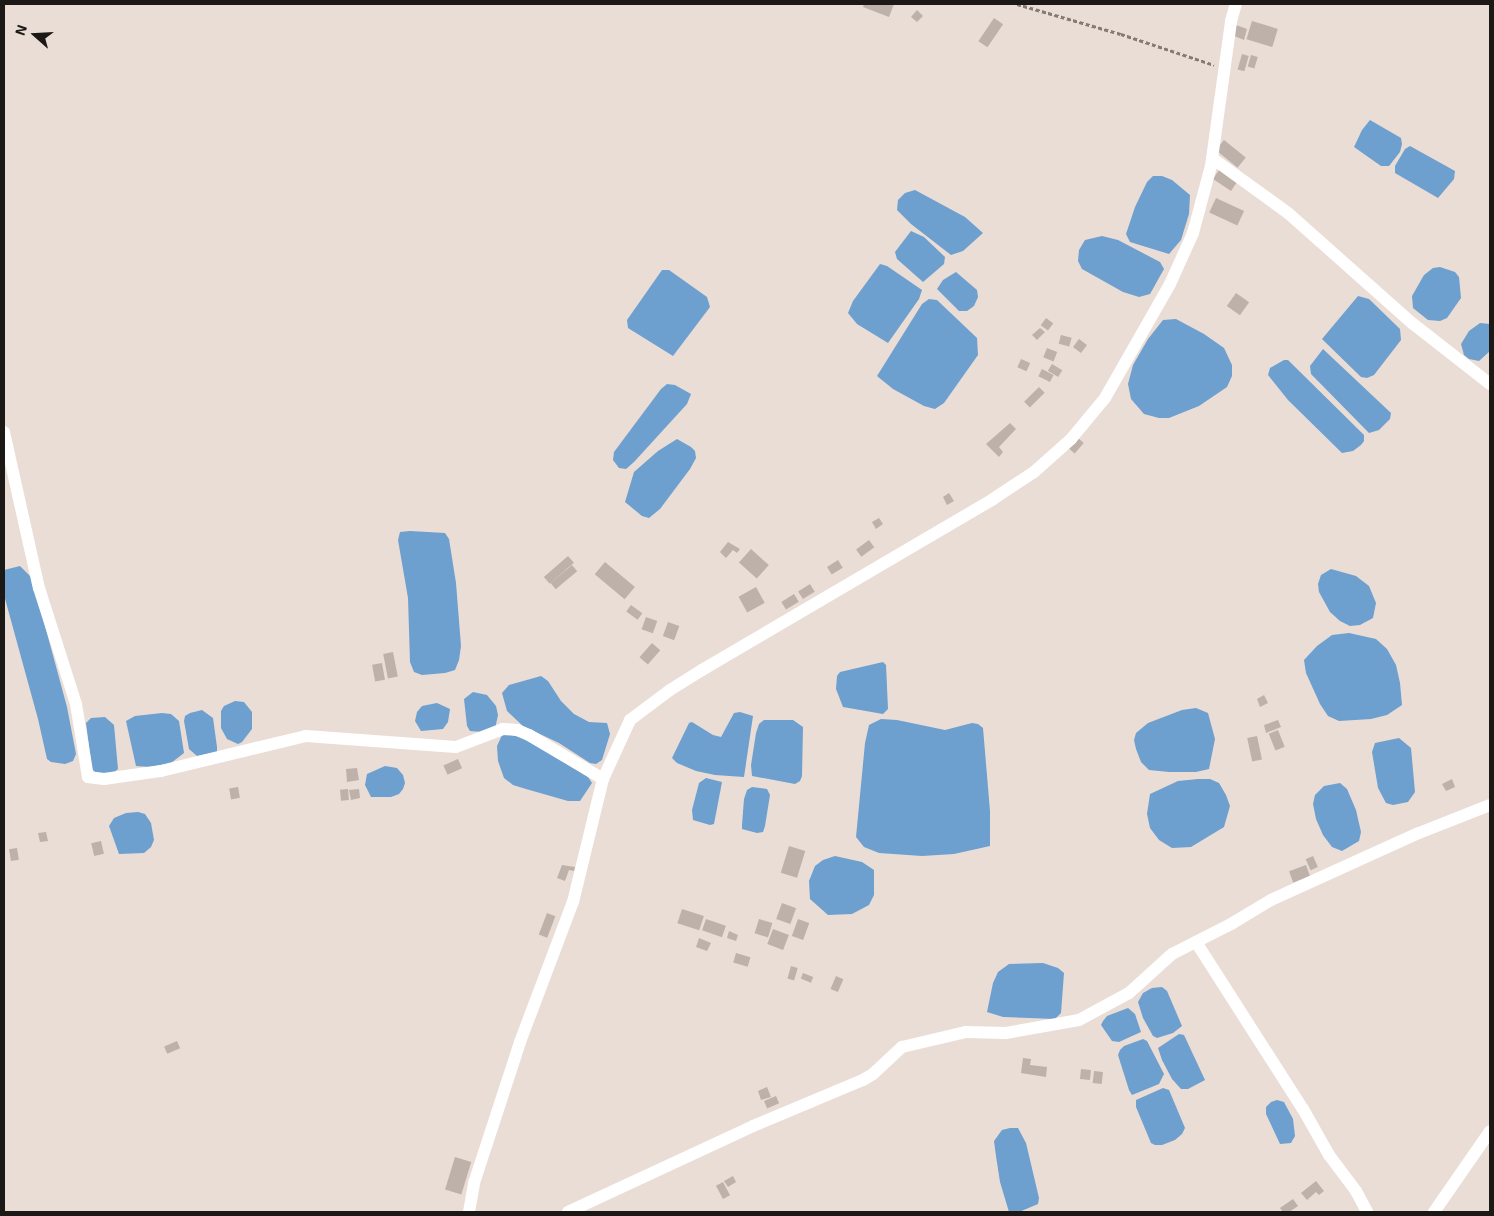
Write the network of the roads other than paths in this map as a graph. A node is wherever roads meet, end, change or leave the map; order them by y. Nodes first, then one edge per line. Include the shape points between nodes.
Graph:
1 (1236, 4) edge
2 (1212, 158) junction
3 (1490, 384) edge
4 (4, 432) edge
5 (603, 779) junction
6 (1490, 805) edge
7 (1196, 942) junction
8 (1490, 1131) edge
9 (469, 1212) edge
10 (568, 1212) edge
11 (1367, 1212) edge
12 (1434, 1212) edge

1 - 2 street
2 - 3 street via 1288,213 1412,323
2 - 5 street via 1193,233 1170,284 1105,398 1071,439 1034,472 993,499 648,705 630,720
4 - 5 street via 38,588 76,704 88,777 104,779 161,771 306,736 456,747 503,729 529,735
5 - 9 street via 573,902 520,1042 474,1183
6 - 7 street via 1339,868 1271,900
7 - 10 street via 1172,954 1129,993 1079,1020 1006,1033 966,1032 902,1046 874,1074 850,1086 753,1126
7 - 11 street
8 - 12 street

